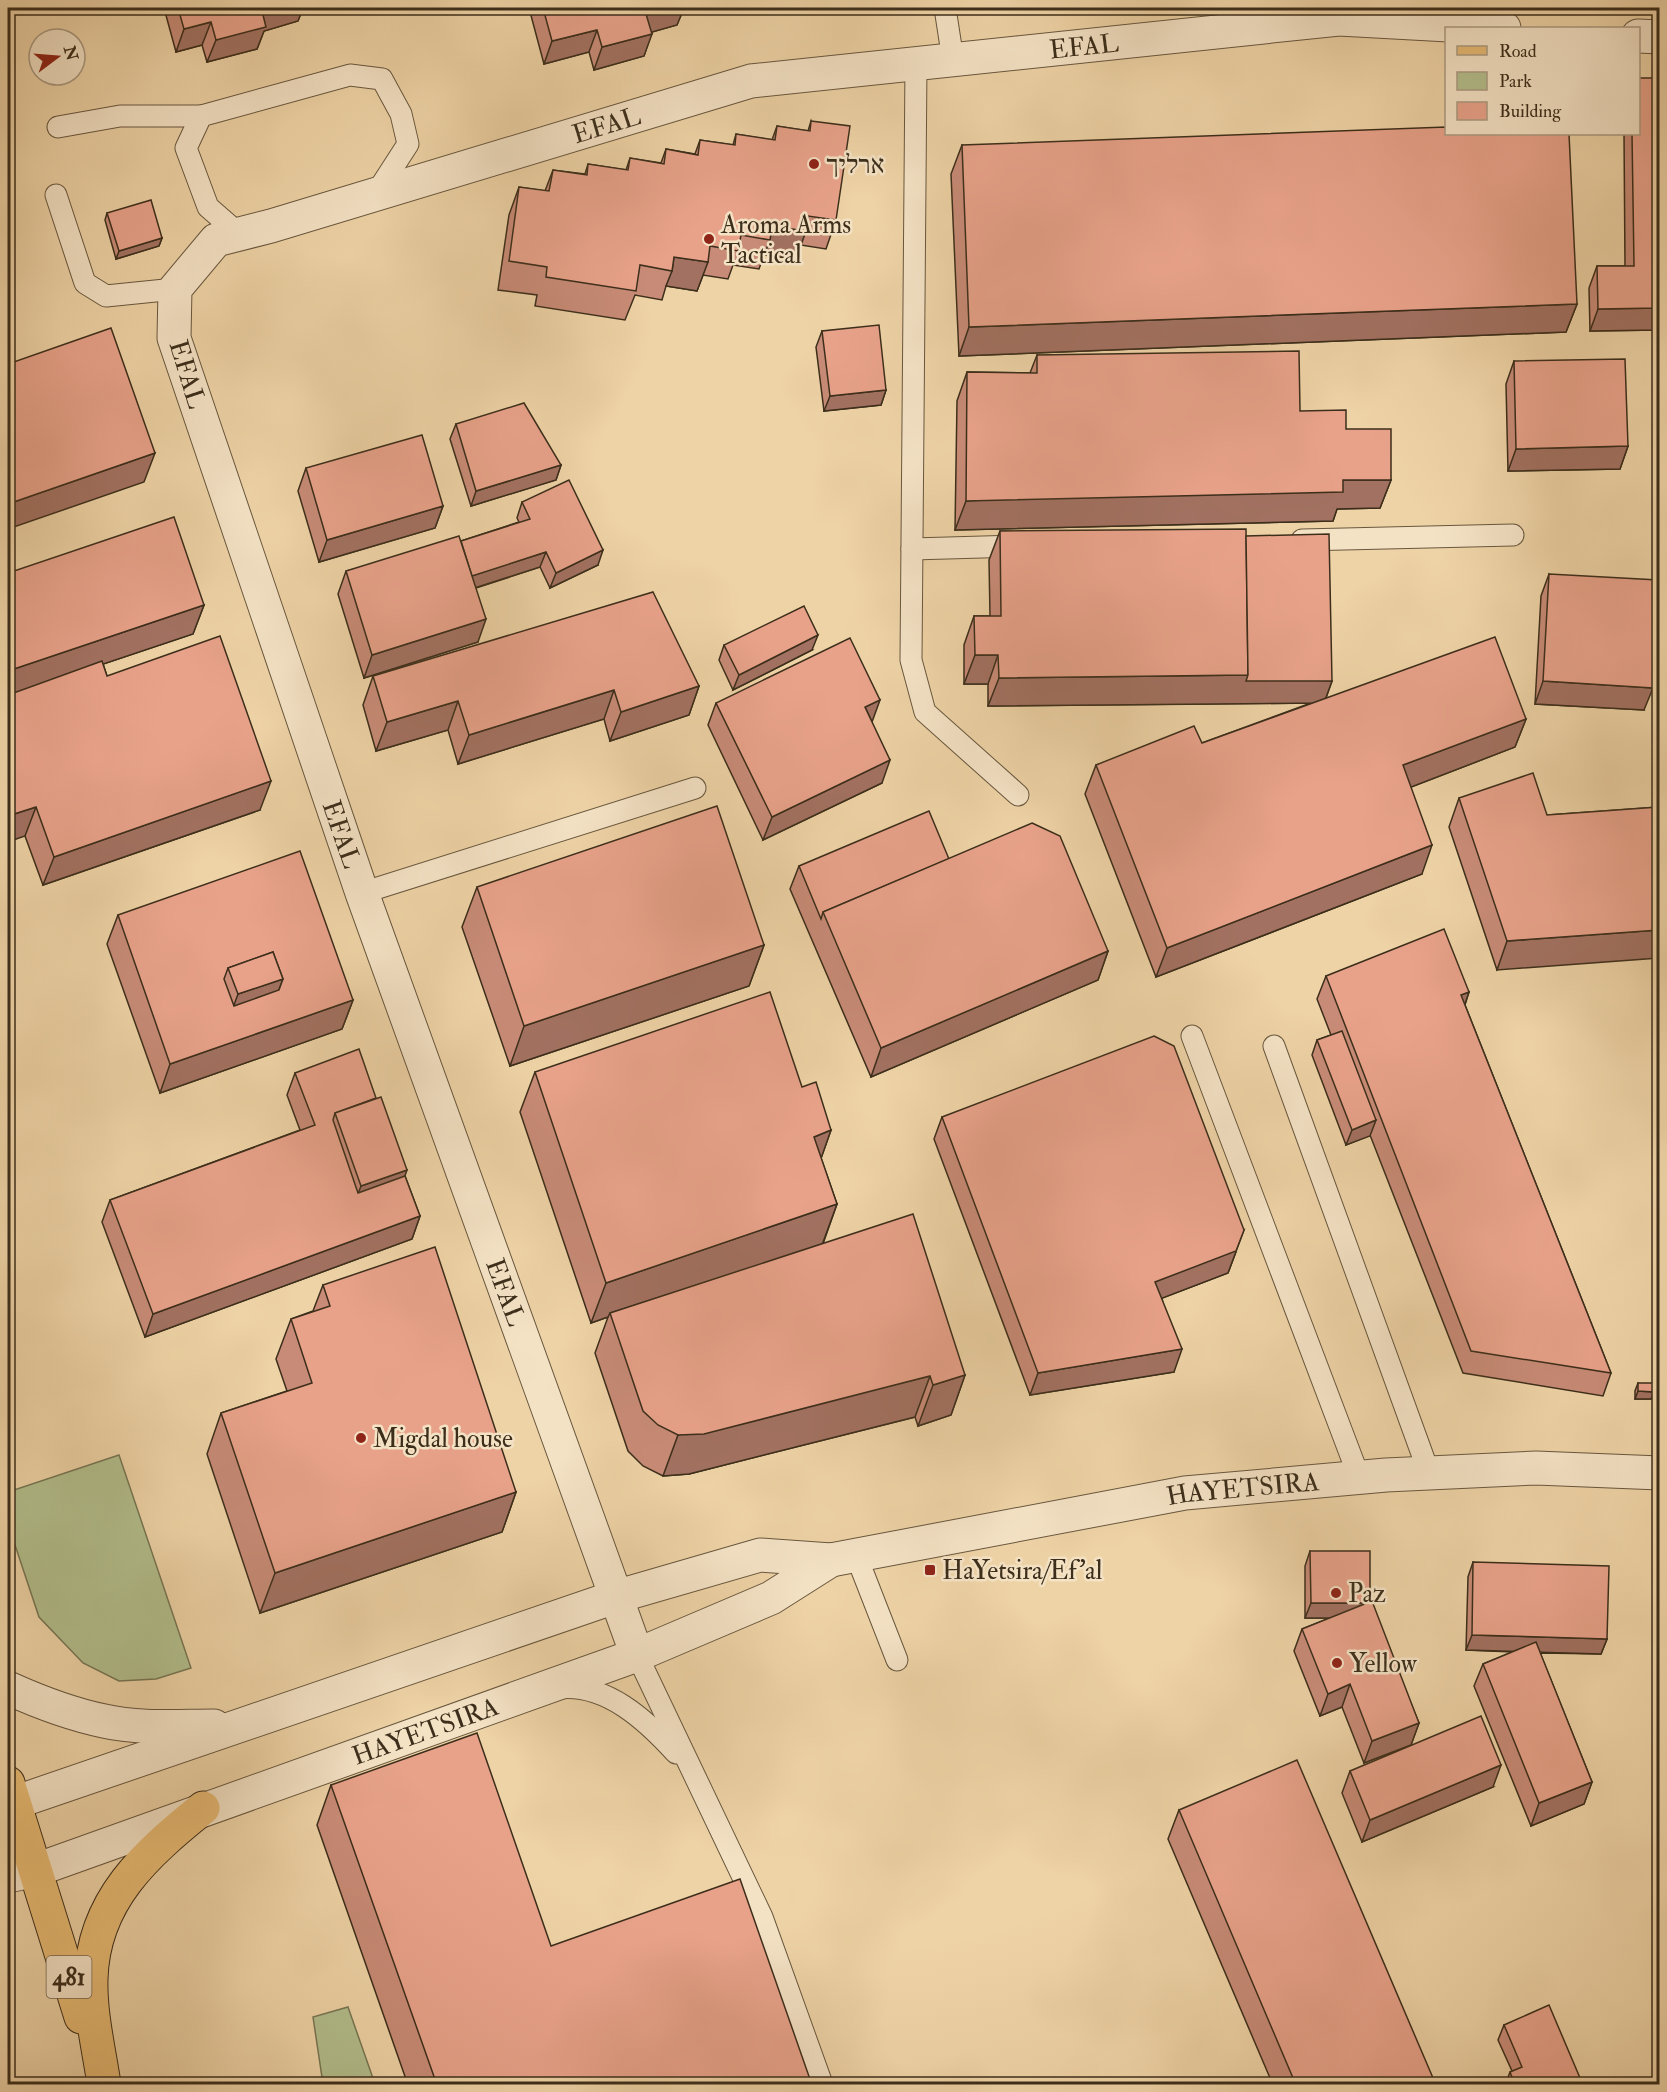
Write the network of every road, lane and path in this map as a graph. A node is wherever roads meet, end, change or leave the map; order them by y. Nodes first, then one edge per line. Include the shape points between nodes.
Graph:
1 (945, 8) edge
2 (1497, 21) edge
3 (1640, 36) edge
4 (1659, 37) edge
5 (953, 60) junction
6 (916, 64) junction
7 (201, 116) junction
8 (57, 127) dead end
9 (377, 192) junction
10 (56, 195) dead end
11 (239, 234) junction
12 (175, 289) junction
13 (1513, 535) dead end
14 (1277, 540) edge
15 (1041, 546) edge
16 (912, 549) junction
17 (695, 788) dead end
18 (1018, 795) dead end
19 (362, 893) junction
20 (1192, 1036) dead end
21 (1274, 1046) dead end
22 (1429, 1473) junction
23 (1659, 1473) edge
24 (1359, 1477) junction
25 (844, 1557) junction
26 (615, 1597) junction
27 (637, 1655) junction
28 (897, 1659) dead end
29 (8, 1688) edge
30 (541, 1690) junction
31 (240, 1726) junction
32 (689, 1767) junction
33 (10, 1797) edge
34 (203, 1808) junction
35 (22, 1873) edge
36 (103, 2085) edge
37 (822, 2085) edge

1 - 5 lane
2 - 5 street, EFAL via 1339,19
3 - 4 street
5 - 6 street, EFAL
6 - 9 street, EFAL via 751,81
6 - 16 lane
7 - 8 lane via 120,117
7 - 9 lane via 350,75 382,79 401,114 408,144
7 - 11 lane via 186,148 208,207
9 - 11 street, EFAL
10 - 12 lane via 85,283 106,296
11 - 12 street, EFAL via 216,240
12 - 19 street, EFAL via 174,338
13 - 14 lane
15 - 16 lane
16 - 18 lane via 911,660 925,712
17 - 19 lane
19 - 26 street, EFAL
20 - 24 lane
21 - 22 lane
22 - 23 street, HAYETSIRA via 1536,1468
22 - 24 street, HAYETSIRA
24 - 25 street, HAYETSIRA via 1185,1493
25 - 26 street, HAYETSIRA via 760,1555
25 - 27 street, HAYETSIRA via 771,1598
25 - 28 lane
26 - 27 street, EFAL
26 - 31 street, HAYETSIRA
27 - 30 street, HAYETSIRA
27 - 32 lane
29 - 31 street via 51,1707 105,1722
30 - 32 lane via 574,1686 611,1696 664,1740
30 - 34 street, HAYETSIRA
31 - 33 street, HAYETSIRA
32 - 37 lane via 762,1917
33 - 35 main road, 481
34 - 35 street, HAYETSIRA
34 - 36 main road via 131,1873 96,1939 91,1979
35 - 36 main road, 481

